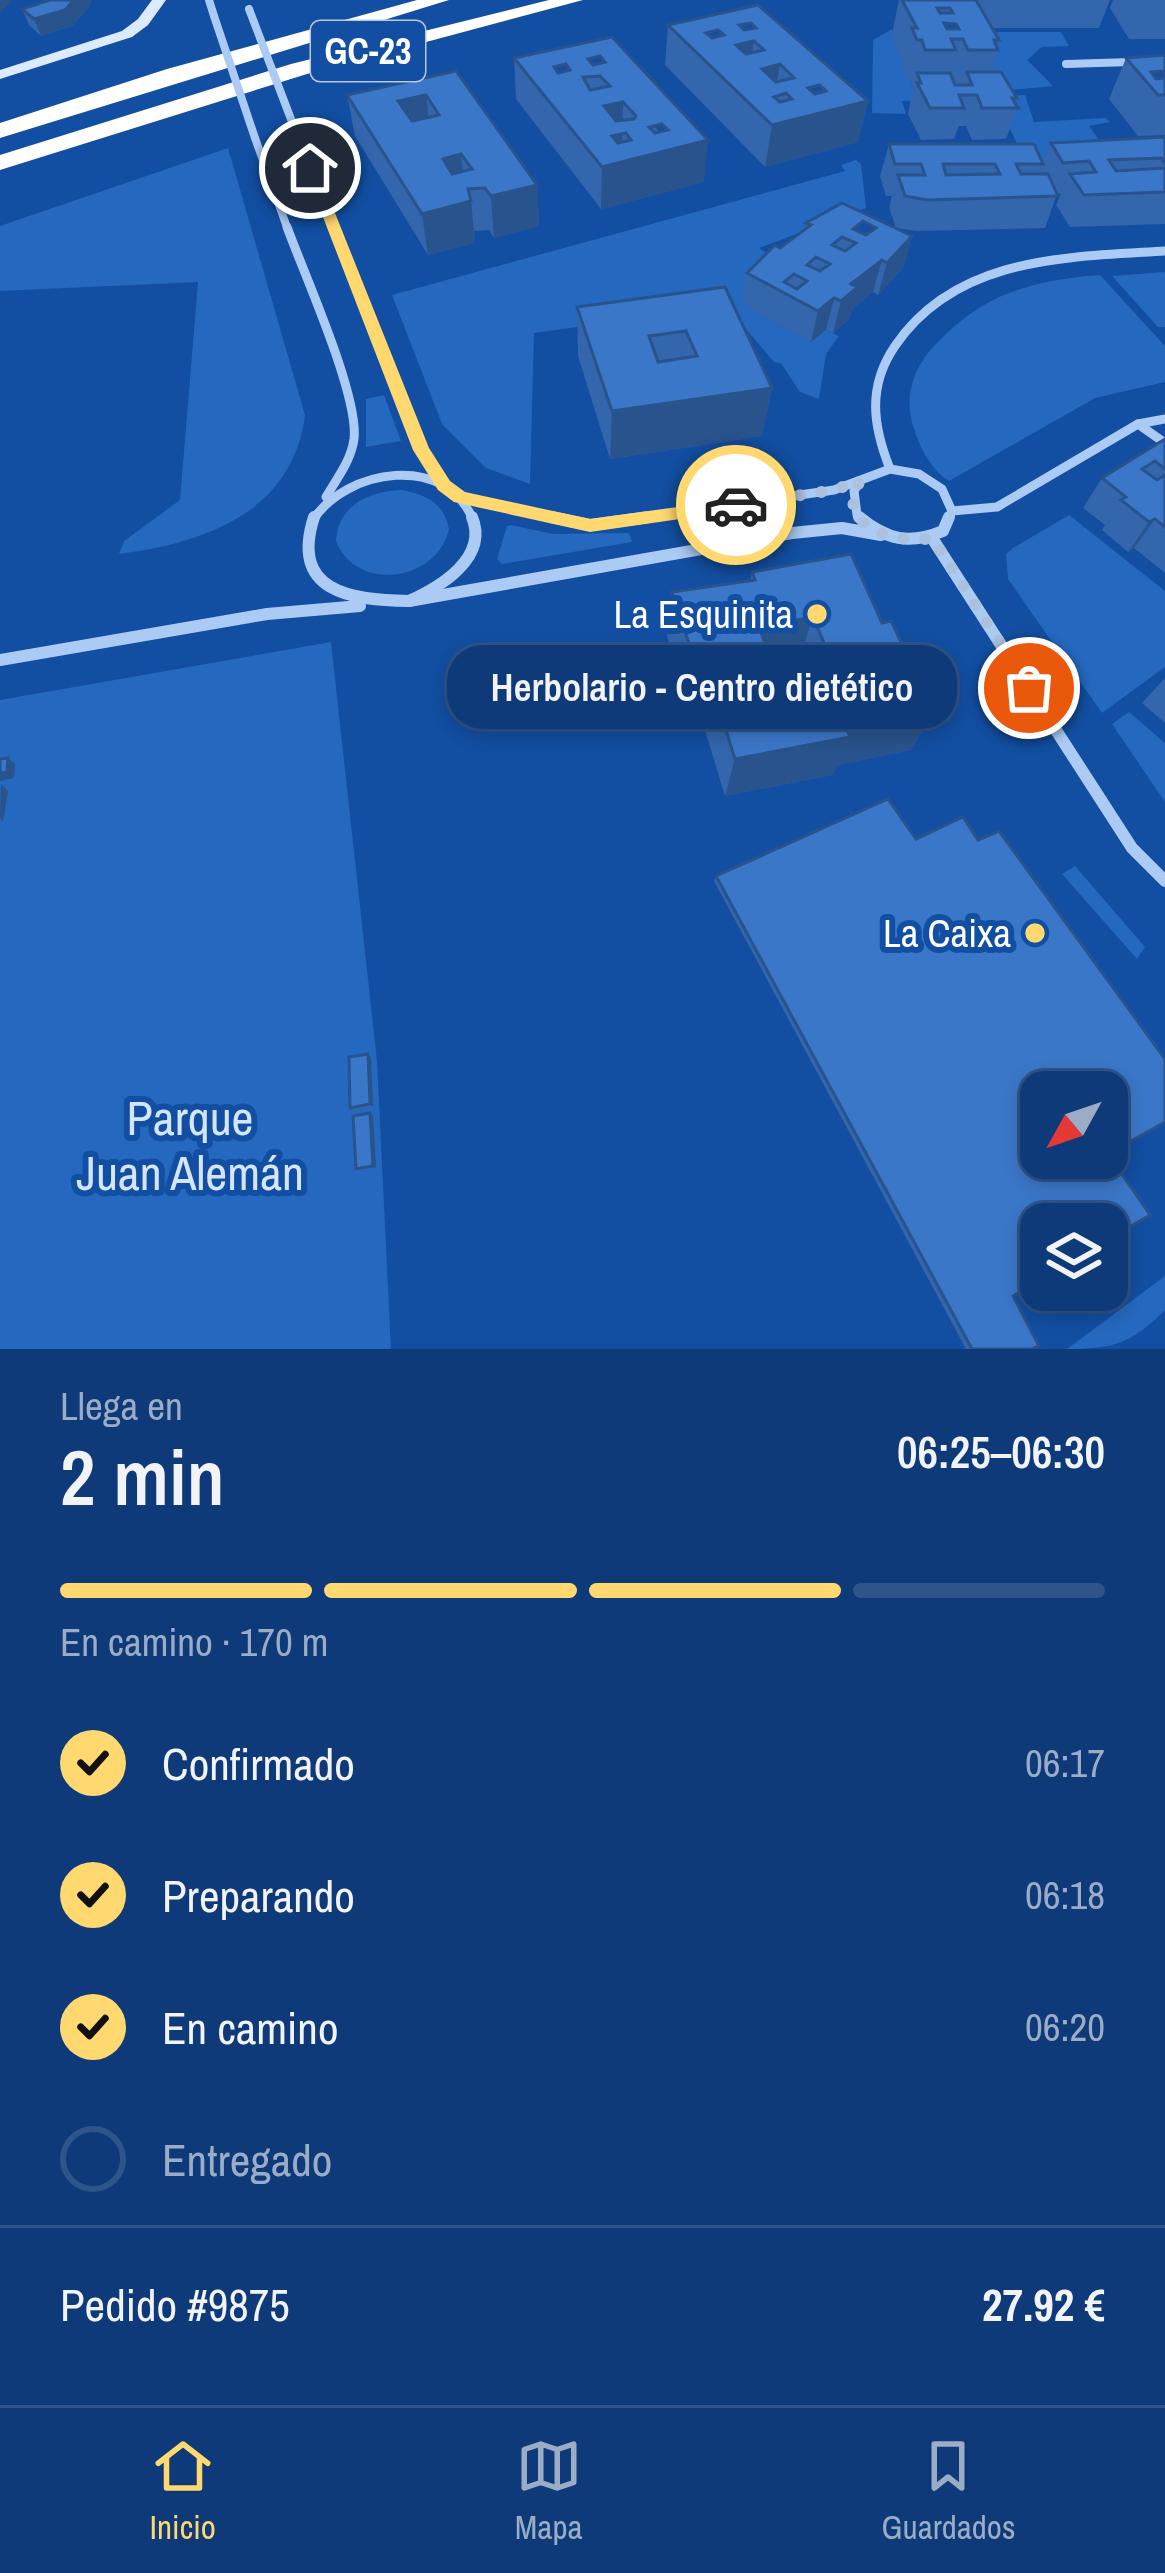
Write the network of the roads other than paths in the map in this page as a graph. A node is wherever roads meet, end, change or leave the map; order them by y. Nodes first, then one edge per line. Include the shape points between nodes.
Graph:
1 (159, 0) edge
2 (209, 0) edge
3 (439, 0) edge
4 (572, 0) edge
5 (247, 4) edge
6 (1165, 61) edge
7 (1066, 64) dead end
8 (175, 74) junction
9 (0, 75) edge
10 (165, 110) junction
11 (0, 113) edge
12 (0, 130) edge
13 (0, 163) edge
14 (0, 183) edge
15 (1165, 251) edge
16 (1165, 419) edge
17 (1138, 424) junction
18 (1165, 443) edge
19 (890, 469) junction
20 (860, 481) junction
21 (444, 485) junction
22 (460, 497) junction
23 (318, 509) junction
24 (952, 511) junction
25 (881, 535) junction
26 (932, 538) junction
27 (409, 602) junction
28 (380, 604) junction
29 (0, 660) edge
30 (1165, 881) edge

1 - 9 street via 127,34
2 - 23 street, bridge via 356,432 351,456
3 - 8 highway, GC-23
4 - 10 highway, GC-23
5 - 21 street, bridge via 421,450
6 - 7 street
8 - 11 highway
8 - 12 highway, GC-23
10 - 13 highway, GC-23
10 - 14 highway
15 - 19 street via 989,274 938,302 892,344 875,384 874,430
16 - 17 street
17 - 18 street
17 - 24 street via 997,507
19 - 20 street
19 - 24 street via 942,489
20 - 22 street via 590,525
20 - 25 street via 857,515
21 - 22 street
21 - 23 street via 419,476 363,480
22 - 27 street via 472,515 470,556 446,583
23 - 28 street via 304,551 311,572 351,601
24 - 26 street
25 - 26 street
25 - 27 street via 842,527 792,533
26 - 30 street via 1132,848
27 - 28 street
28 - 29 street via 267,614

